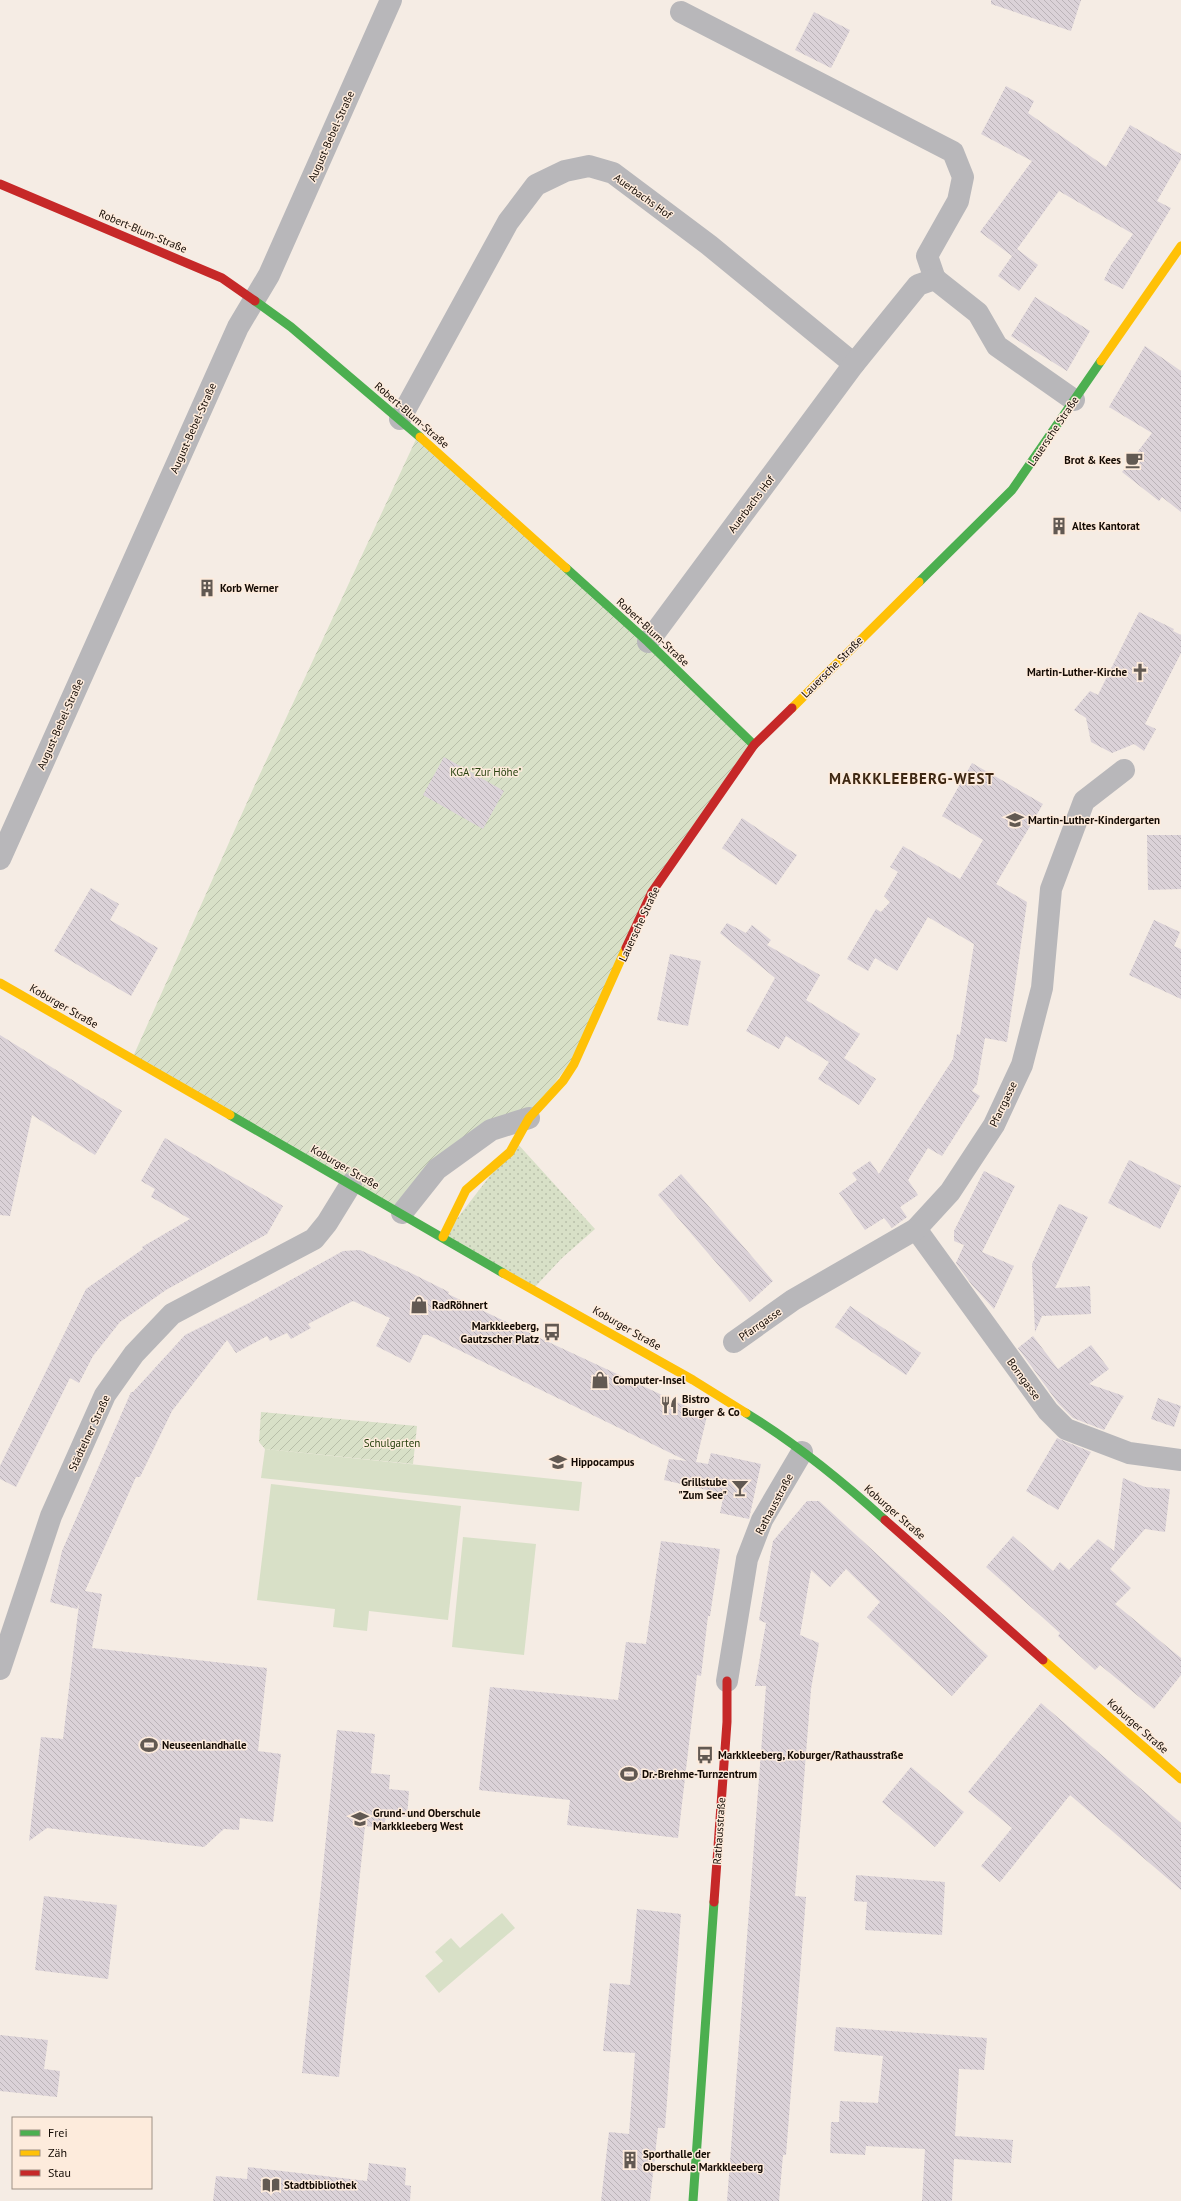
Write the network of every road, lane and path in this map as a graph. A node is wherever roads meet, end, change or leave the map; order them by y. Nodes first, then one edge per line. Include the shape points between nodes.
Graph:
1 (392, 0) edge
2 (680, 12) dead end
3 (0, 184) edge
4 (1181, 246) edge
5 (935, 279) junction
6 (254, 301) junction
7 (854, 364) junction
8 (1074, 400) junction
9 (400, 419) junction
10 (648, 642) junction
11 (754, 745) junction
12 (1124, 770) dead end
13 (0, 859) edge
14 (0, 983) edge
15 (529, 1118) junction
16 (351, 1184) junction
17 (402, 1213) junction
18 (916, 1229) junction
19 (443, 1237) junction
20 (734, 1342) dead end
21 (802, 1452) junction
22 (1181, 1460) edge
23 (0, 1669) edge
24 (727, 1681) joint
25 (1181, 1779) edge
26 (693, 2201) edge

1 - 6 street, August-Bebel-Straße via 269,275
2 - 5 street via 953,152 963,177 958,201 927,256
3 - 6 street, Robert-Blum-Straße via 222,278
4 - 8 street, Lauersche Straße
5 - 7 street, Auerbachs Hof via 918,285
5 - 8 street via 978,313 997,346
6 - 9 street, Robert-Blum-Straße via 292,327
6 - 13 street, August-Bebel-Straße via 238,327
7 - 9 street, Auerbachs Hof via 709,245 612,173 589,166 565,171 536,185 508,222
7 - 10 street, Auerbachs Hof
8 - 11 street, Lauersche Straße via 1012,490
9 - 10 street, Robert-Blum-Straße
10 - 11 street, Robert-Blum-Straße
11 - 15 street, Lauersche Straße via 652,892 574,1064
12 - 18 street, Pfarrgasse via 1084,800 1051,889 1042,988 1022,1065 994,1125 950,1192
14 - 16 street, Koburger Straße
15 - 17 street via 491,1130 437,1169
15 - 19 street, Lauersche Straße via 510,1152 466,1190
16 - 17 street, Koburger Straße
16 - 23 street, Städtelner Straße via 327,1224 314,1239 172,1314 134,1354 105,1395 51,1516
17 - 19 street, Koburger Straße
18 - 20 street, Pfarrgasse via 793,1300
18 - 22 street, Borngasse via 1048,1412 1066,1429 1129,1453
19 - 21 street, Koburger Straße via 693,1380
21 - 24 street, Rathausstraße via 762,1520 747,1559
21 - 25 street, Koburger Straße via 860,1497 1007,1629
24 - 26 street, Rathausstraße via 727,1722

